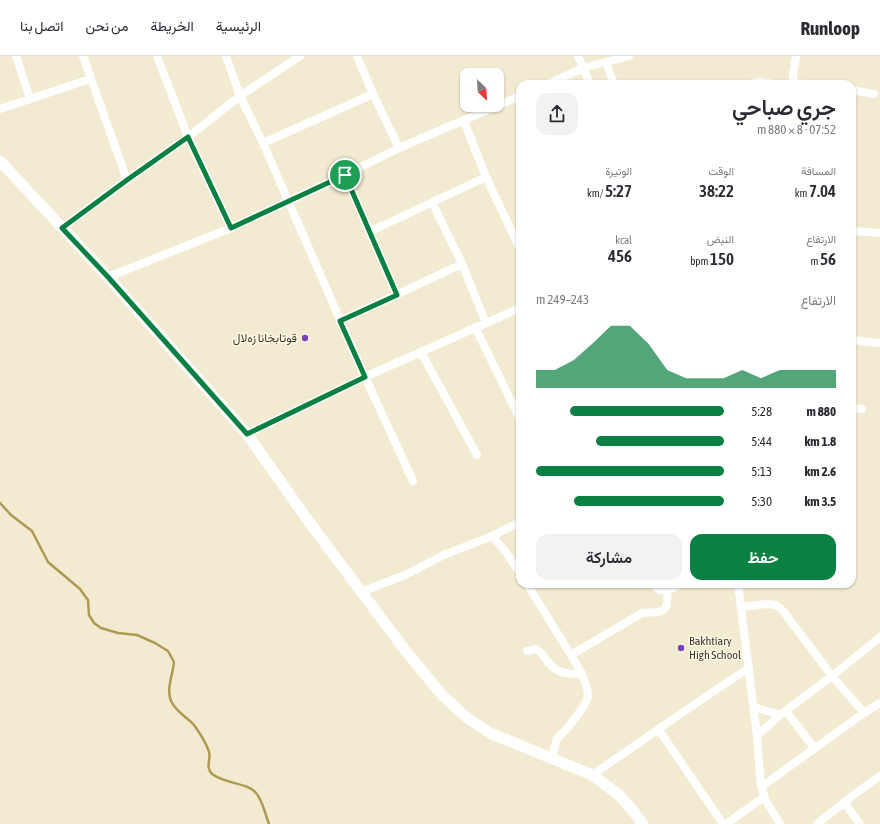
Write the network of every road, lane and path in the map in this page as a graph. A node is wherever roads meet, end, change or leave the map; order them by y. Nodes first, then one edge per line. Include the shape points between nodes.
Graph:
1 (16, 56) edge
2 (83, 56) edge
3 (157, 56) edge
4 (226, 56) edge
5 (357, 56) edge
6 (578, 56) edge
7 (629, 56) edge
8 (796, 56) edge
9 (295, 57) edge
10 (606, 62) junction
11 (583, 68) junction
12 (90, 79) junction
13 (557, 80) edge
14 (588, 80) edge
15 (613, 80) edge
16 (793, 80) edge
17 (856, 91) edge
18 (373, 94) junction
19 (874, 94) dead end
20 (240, 96) junction
21 (30, 99) junction
22 (516, 99) edge
23 (0, 109) edge
24 (464, 121) junction
25 (188, 137) junction
26 (263, 143) junction
27 (399, 148) junction
28 (0, 160) edge
29 (345, 175) junction
30 (486, 178) junction
31 (127, 180) junction
32 (288, 200) junction
33 (432, 202) junction
34 (62, 228) junction
35 (231, 228) junction
36 (856, 231) edge
37 (368, 232) junction
38 (880, 233) edge
39 (516, 236) edge
40 (462, 264) junction
41 (108, 277) junction
42 (397, 295) junction
43 (516, 310) edge
44 (340, 321) junction
45 (486, 322) junction
46 (475, 327) junction
47 (856, 340) edge
48 (880, 343) edge
49 (421, 352) junction
50 (365, 377) junction
51 (856, 408) edge
52 (862, 409) dead end
53 (516, 411) edge
54 (247, 434) junction
55 (476, 455) dead end
56 (413, 481) dead end
57 (516, 524) edge
58 (492, 536) junction
59 (516, 567) edge
60 (529, 588) edge
61 (657, 588) edge
62 (672, 588) edge
63 (739, 588) edge
64 (667, 590) junction
65 (361, 592) junction
66 (741, 607) junction
67 (880, 637) edge
68 (527, 651) dead end
69 (571, 655) junction
70 (750, 668) junction
71 (582, 674) junction
72 (832, 676) junction
73 (880, 703) edge
74 (754, 707) junction
75 (783, 713) junction
76 (864, 713) junction
77 (659, 730) junction
78 (757, 736) junction
79 (815, 749) junction
80 (551, 759) junction
81 (592, 775) junction
82 (880, 776) edge
83 (761, 788) junction
84 (764, 797) junction
85 (844, 802) junction
86 (643, 824) edge
87 (725, 824) edge
88 (780, 824) edge
89 (816, 824) edge
90 (860, 824) edge

1 - 21 street
2 - 12 street
3 - 25 street
4 - 20 street
5 - 18 street
6 - 11 street
7 - 10 street
8 - 16 street
9 - 20 street
10 - 11 street
10 - 15 street
11 - 13 street
11 - 14 street
12 - 21 street
12 - 31 street
17 - 19 street
18 - 26 street
18 - 27 street
20 - 25 street
20 - 26 street
21 - 23 street
22 - 24 street
24 - 27 street
24 - 30 street
25 - 31 street
25 - 35 street
26 - 32 street
27 - 29 street
28 - 34 main road
29 - 32 street
29 - 37 street
30 - 33 street
30 - 39 street
31 - 34 street
32 - 35 street
32 - 44 street
33 - 37 street
33 - 40 street
34 - 41 main road
35 - 41 street
36 - 38 street
37 - 42 street
40 - 42 street
40 - 45 street
41 - 54 main road
42 - 44 street
43 - 45 street
44 - 50 street
45 - 46 street
46 - 49 street
46 - 53 street
47 - 48 street
49 - 50 street
49 - 55 street
50 - 54 street
50 - 56 street
51 - 52 street
54 - 65 main road
57 - 58 street
58 - 59 street
58 - 65 street
60 - 69 street
61 - 64 street
62 - 64 street
63 - 66 street
64 - 69 street via 668,605 664,610 642,613
65 - 80 main road via 442,695 466,718 490,733
66 - 70 street
66 - 72 street via 767,604 776,605 783,610
67 - 72 street
68 - 71 street via 536,649 541,652 557,671
69 - 71 street
70 - 74 street
70 - 77 street via 711,692
71 - 80 street via 588,697 569,726 556,739
72 - 75 street
72 - 76 street
73 - 76 street
74 - 75 street
74 - 78 street
75 - 78 street
75 - 79 street
76 - 79 street
77 - 81 street
77 - 87 street
78 - 83 street
79 - 83 street
80 - 81 main road
81 - 86 main road via 619,795
82 - 85 street
83 - 84 street
84 - 87 street
84 - 88 street
85 - 89 street
85 - 90 street

